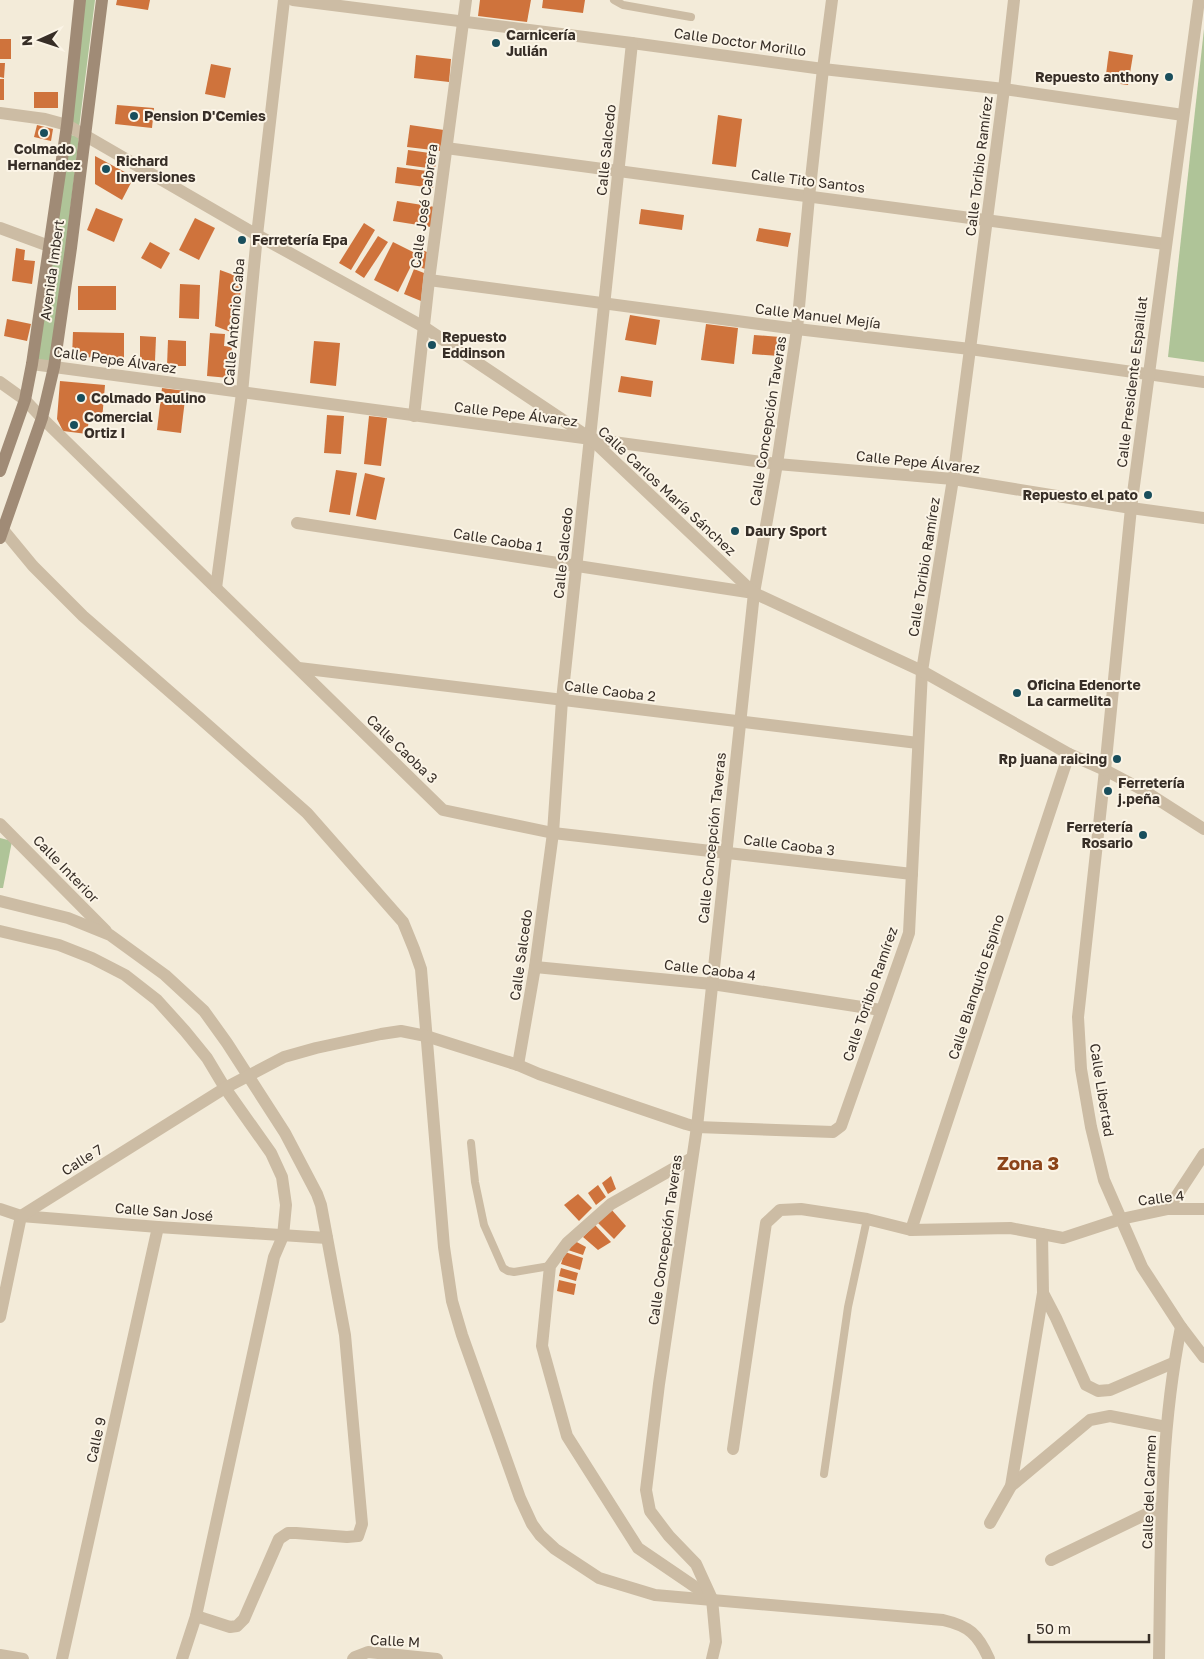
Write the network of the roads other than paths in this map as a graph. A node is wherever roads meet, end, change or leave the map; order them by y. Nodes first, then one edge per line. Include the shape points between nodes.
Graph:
1 (80, 0) edge
2 (102, 0) edge
3 (284, 0) edge
4 (293, 0) edge
5 (466, 0) edge
6 (614, 0) edge
7 (832, 0) edge
8 (1014, 0) edge
9 (1199, 0) edge
10 (690, 17) dead end
11 (464, 22) junction
12 (632, 43) junction
13 (822, 69) junction
14 (1004, 89) junction
15 (0, 113) edge
16 (1182, 115) junction
17 (67, 125) junction
18 (85, 136) junction
19 (446, 148) junction
20 (618, 172) junction
21 (809, 197) junction
22 (988, 218) junction
23 (0, 228) edge
24 (257, 235) junction
25 (1166, 244) junction
26 (49, 246) junction
27 (428, 280) junction
28 (604, 303) junction
29 (424, 327) junction
30 (797, 329) junction
31 (970, 349) junction
32 (32, 364) junction
33 (54, 367) junction
34 (1148, 374) junction
35 (0, 382) edge
36 (1204, 382) edge
37 (242, 392) junction
38 (25, 400) junction
39 (414, 416) junction
40 (42, 418) junction
41 (590, 438) junction
42 (777, 464) junction
43 (0, 471) edge
44 (953, 479) junction
45 (1131, 508) junction
46 (1204, 518) edge
47 (297, 523) dead end
48 (1, 531) edge
49 (576, 567) junction
50 (216, 588) junction
51 (754, 593) junction
52 (299, 668) junction
53 (922, 671) junction
54 (562, 700) junction
55 (739, 721) junction
56 (918, 743) junction
57 (1069, 754) junction
58 (1105, 770) junction
59 (0, 824) edge
60 (1204, 829) edge
61 (553, 833) junction
62 (726, 852) junction
63 (912, 874) junction
64 (0, 901) edge
65 (0, 931) edge
66 (110, 935) junction
67 (535, 967) junction
68 (712, 984) junction
69 (881, 1010) junction
70 (426, 1036) junction
71 (518, 1065) junction
72 (248, 1076) junction
73 (225, 1088) junction
74 (697, 1127) junction
75 (838, 1130) joint
76 (470, 1143) dead end
77 (1204, 1154) edge
78 (692, 1158) junction
79 (0, 1209) edge
80 (1168, 1209) junction
81 (1204, 1209) edge
82 (21, 1216) junction
83 (1121, 1219) junction
84 (867, 1220) junction
85 (158, 1227) junction
86 (911, 1230) junction
87 (1042, 1234) junction
88 (282, 1236) junction
89 (327, 1238) junction
90 (550, 1266) junction
91 (1043, 1293) junction
92 (0, 1317) edge
93 (1180, 1327) junction
94 (1204, 1357) edge
95 (1173, 1363) junction
96 (1166, 1428) junction
97 (733, 1449) dead end
98 (824, 1474) dead end
99 (1012, 1486) junction
100 (1161, 1507) junction
101 (990, 1523) dead end
102 (1051, 1560) dead end
103 (712, 1599) junction
104 (196, 1616) junction
105 (0, 1655) edge
106 (23, 1659) edge
107 (62, 1659) edge
108 (182, 1659) edge
109 (353, 1659) edge
110 (437, 1659) edge
111 (712, 1659) edge
112 (989, 1659) edge
113 (1160, 1659) edge

1 - 17 main road, Avenida Imbert
2 - 18 main road, Avenida Imbert
3 - 24 street, Calle Antonio Caba
4 - 11 street, Calle Doctor Morillo
5 - 11 street, Calle José Cabrera
6 - 10 lane via 623,6
7 - 13 street, Calle Concepción Taveras
8 - 14 street, Calle Toribio Ramírez
9 - 16 street, Calle Presidente Espaillat
11 - 12 street, Calle Doctor Morillo
11 - 19 street, Calle José Cabrera
12 - 13 street, Calle Doctor Morillo
12 - 20 street, Calle Salcedo
13 - 14 street, Calle Doctor Morillo
13 - 21 street, Calle Concepción Taveras
14 - 16 street, Calle Doctor Morillo
14 - 22 street, Calle Toribio Ramírez
15 - 17 street, Calle Carlos María Sánchez
16 - 25 street, Calle Presidente Espaillat
17 - 18 street, Calle Carlos María Sánchez
17 - 26 main road, Avenida Imbert
18 - 24 street, Calle Carlos María Sánchez
18 - 33 main road, Avenida Imbert
19 - 20 street, Calle Tito Santos
19 - 27 street, Calle José Cabrera
20 - 21 street, Calle Tito Santos
20 - 28 street, Calle Salcedo
21 - 22 street, Calle Tito Santos
21 - 30 street, Calle Concepción Taveras
22 - 25 street, Calle Tito Santos
22 - 31 street, Calle Toribio Ramírez
23 - 26 street
24 - 29 street, Calle Carlos María Sánchez
24 - 37 street, Calle Antonio Caba
25 - 34 street, Calle Presidente Espaillat
26 - 32 main road, Avenida Imbert
27 - 28 street, Calle Manuel Mejía
27 - 29 street, Calle José Cabrera
28 - 30 street, Calle Manuel Mejía
28 - 41 street, Calle Salcedo
29 - 39 street, Calle José Cabrera
29 - 41 street, Calle Carlos María Sánchez
30 - 31 street, Calle Manuel Mejía
30 - 42 street, Calle Concepción Taveras
31 - 34 street, Calle Manuel Mejía
31 - 44 street, Calle Toribio Ramírez
32 - 33 street, Calle Pepe Álvarez
32 - 38 main road, Avenida Imbert
33 - 37 street, Calle Pepe Álvarez
33 - 40 main road, Avenida Imbert
34 - 36 street, Calle Manuel Mejía
34 - 45 street, Calle Presidente Espaillat
35 - 38 street, Calle Caoba 3
37 - 39 street, Calle Pepe Álvarez
37 - 50 street, Calle Antonio Caba
38 - 40 street, Calle Caoba 3
38 - 43 main road, Avenida Imbert
39 - 41 street, Calle Pepe Álvarez
40 - 48 main road, Avenida Imbert
40 - 50 street, Calle Caoba 3
41 - 42 street, Calle Pepe Álvarez
41 - 49 street, Calle Salcedo
41 - 51 street, Calle Carlos María Sánchez
42 - 44 street, Calle Pepe Álvarez
42 - 51 street, Calle Concepción Taveras
44 - 45 street, Calle Pepe Álvarez
44 - 53 street, Calle Toribio Ramírez
45 - 46 street, Calle Pepe Álvarez
45 - 58 street, Calle Presidente Espaillat
47 - 49 street, Calle Caoba 1
48 - 70 street via 83,616 307,813 403,922 420,969
49 - 51 street, Calle Caoba 1
49 - 54 street, Calle Salcedo
50 - 52 street, Calle Caoba 3
51 - 53 street, Calle Carlos María Sánchez
51 - 55 street, Calle Concepción Taveras
52 - 54 street, Calle Caoba 2
52 - 61 street, Calle Caoba 3 via 443,810
53 - 56 street, Calle Toribio Ramírez
53 - 57 street, Calle Carlos María Sánchez
54 - 55 street, Calle Caoba 2
54 - 61 street, Calle Salcedo
55 - 56 street, Calle Caoba 2
55 - 62 street, Calle Concepción Taveras
56 - 63 street, Calle Toribio Ramírez
57 - 58 street, Calle Carlos María Sánchez
57 - 86 street, Calle Blanquito Espino
58 - 60 street, Calle Carlos María Sánchez
58 - 83 street, Calle Libertad via 1078,1017 1081,1070 1091,1126 1104,1180
59 - 66 street, Calle Interior
61 - 62 street, Calle Caoba 3
61 - 67 street, Calle Salcedo
62 - 63 street, Calle Caoba 3
62 - 68 street, Calle Concepción Taveras
63 - 69 street, Calle Toribio Ramírez via 909,933
64 - 66 street via 68,918
65 - 73 street via 59,945 125,975 156,1000 185,1031
66 - 72 street via 165,974 204,1011
67 - 68 street, Calle Caoba 4
67 - 71 street, Calle Salcedo
68 - 69 street, Calle Caoba 4
68 - 74 street, Calle Concepción Taveras
69 - 75 street, Calle Toribio Ramírez
70 - 71 street, Calle 7
70 - 72 street, Calle 7 via 401,1032 347,1041 284,1057
70 - 103 street via 444,1246 452,1301 520,1498 532,1524 555,1549 599,1578 655,1595
71 - 74 street, Calle 7
72 - 73 street, Calle 7
72 - 89 street via 285,1133 317,1194
73 - 82 street, Calle 7
73 - 88 street via 271,1152 282,1177 286,1205
74 - 75 street, Calle 7
74 - 78 street, Calle Concepción Taveras
76 - 90 lane via 484,1225 503,1268 514,1272
77 - 80 street
78 - 90 street via 611,1204 567,1243
78 - 103 street, Calle Concepción Taveras via 646,1490 650,1511 696,1564
79 - 82 street, Calle San José
80 - 81 street, Calle 4
80 - 83 street, Calle 4
82 - 85 street, Calle San José
82 - 92 street
83 - 87 street, Calle 4 via 1063,1238
83 - 93 street, Calle Libertad via 1142,1267
84 - 86 street, Calle 4
84 - 97 street, Calle 4 via 801,1208 780,1210 766,1223
84 - 98 lane via 848,1307
85 - 88 street, Calle San José
85 - 107 street, Calle 9
86 - 87 street, Calle 4 via 1010,1228
87 - 91 street
88 - 89 street, Calle San José
88 - 104 street via 274,1257
89 - 104 street via 345,1336 362,1524 358,1536 288,1533 279,1539 244,1619 237,1626 230,1627
90 - 103 street via 542,1346 567,1436 638,1548
91 - 95 street via 1086,1386 1098,1391 1110,1390
91 - 99 street
93 - 94 street, Calle Libertad
93 - 95 street, Calle del Carmen
95 - 96 street, Calle del Carmen
96 - 99 street via 1110,1416 1090,1420
96 - 100 street, Calle del Carmen
99 - 101 street
100 - 102 street
100 - 113 street, Calle del Carmen
103 - 111 street, Calle Concepción Taveras via 716,1642
103 - 112 street via 957,1623 968,1628 984,1647
104 - 108 street
105 - 106 street
109 - 110 street, Calle M via 368,1652

